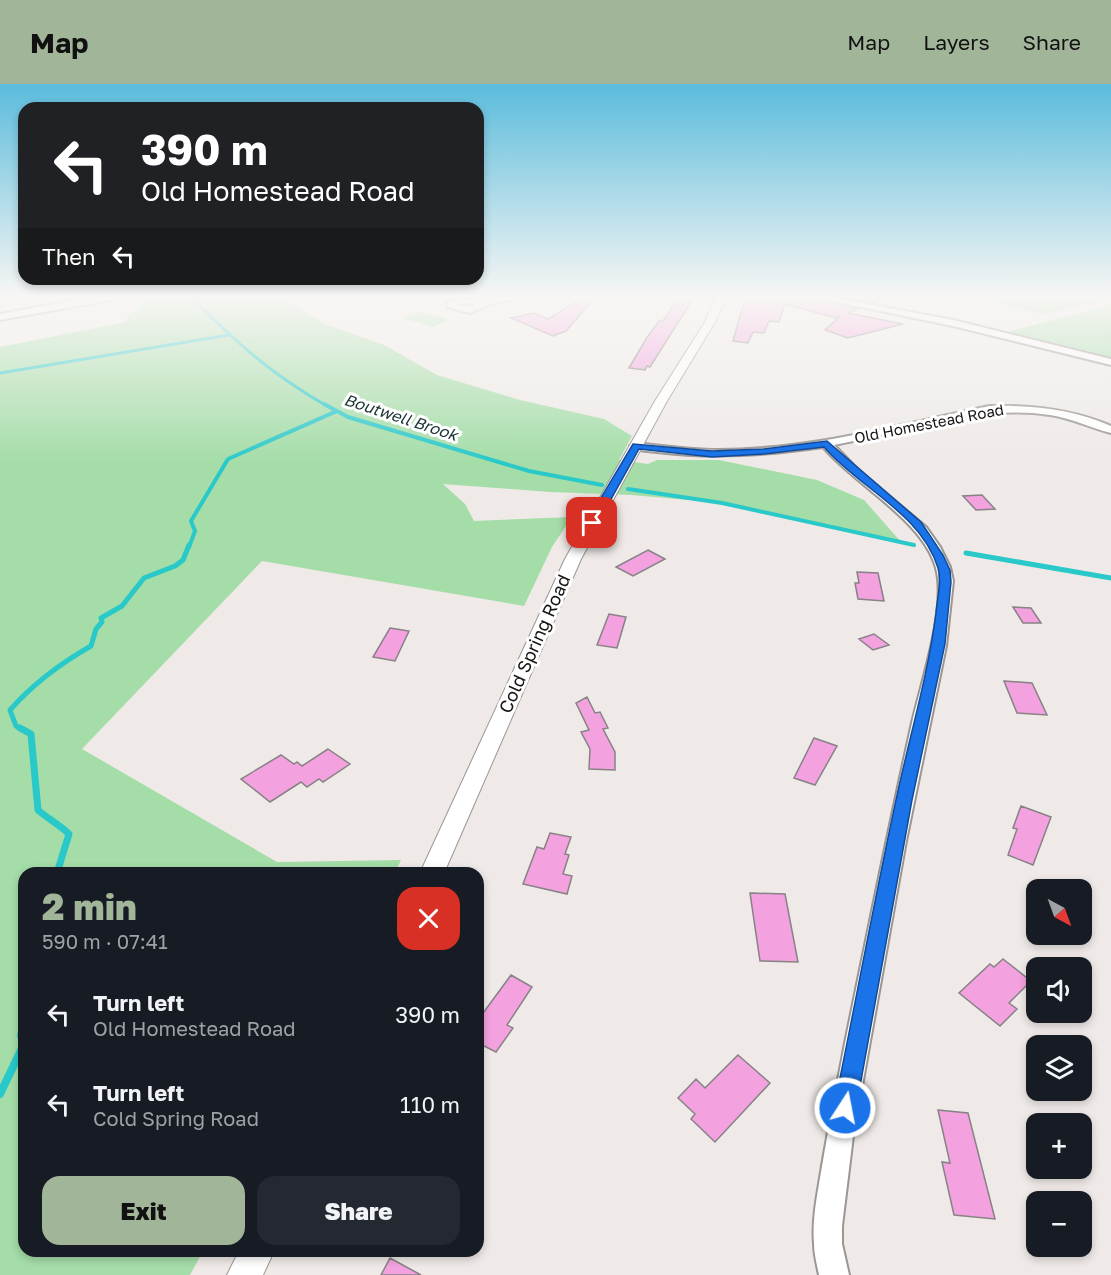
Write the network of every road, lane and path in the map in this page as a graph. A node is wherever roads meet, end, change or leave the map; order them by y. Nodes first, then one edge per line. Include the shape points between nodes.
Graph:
1 (691, 352) edge
2 (1069, 352) edge
3 (1111, 362) edge
4 (1111, 430) edge
5 (827, 444) junction
6 (636, 446) junction
7 (435, 867) edge
8 (253, 1257) edge
9 (245, 1275) edge
10 (834, 1275) edge

1 - 6 street, Cold Spring Road
2 - 3 street
4 - 5 street, Old Homestead Road via 1059,412 990,409
5 - 6 street, Old Homestead Road via 712,454
5 - 10 street via 840,460 917,524 938,555 945,582 938,644 841,1130 828,1244
6 - 7 street, Cold Spring Road via 573,559
8 - 9 street

